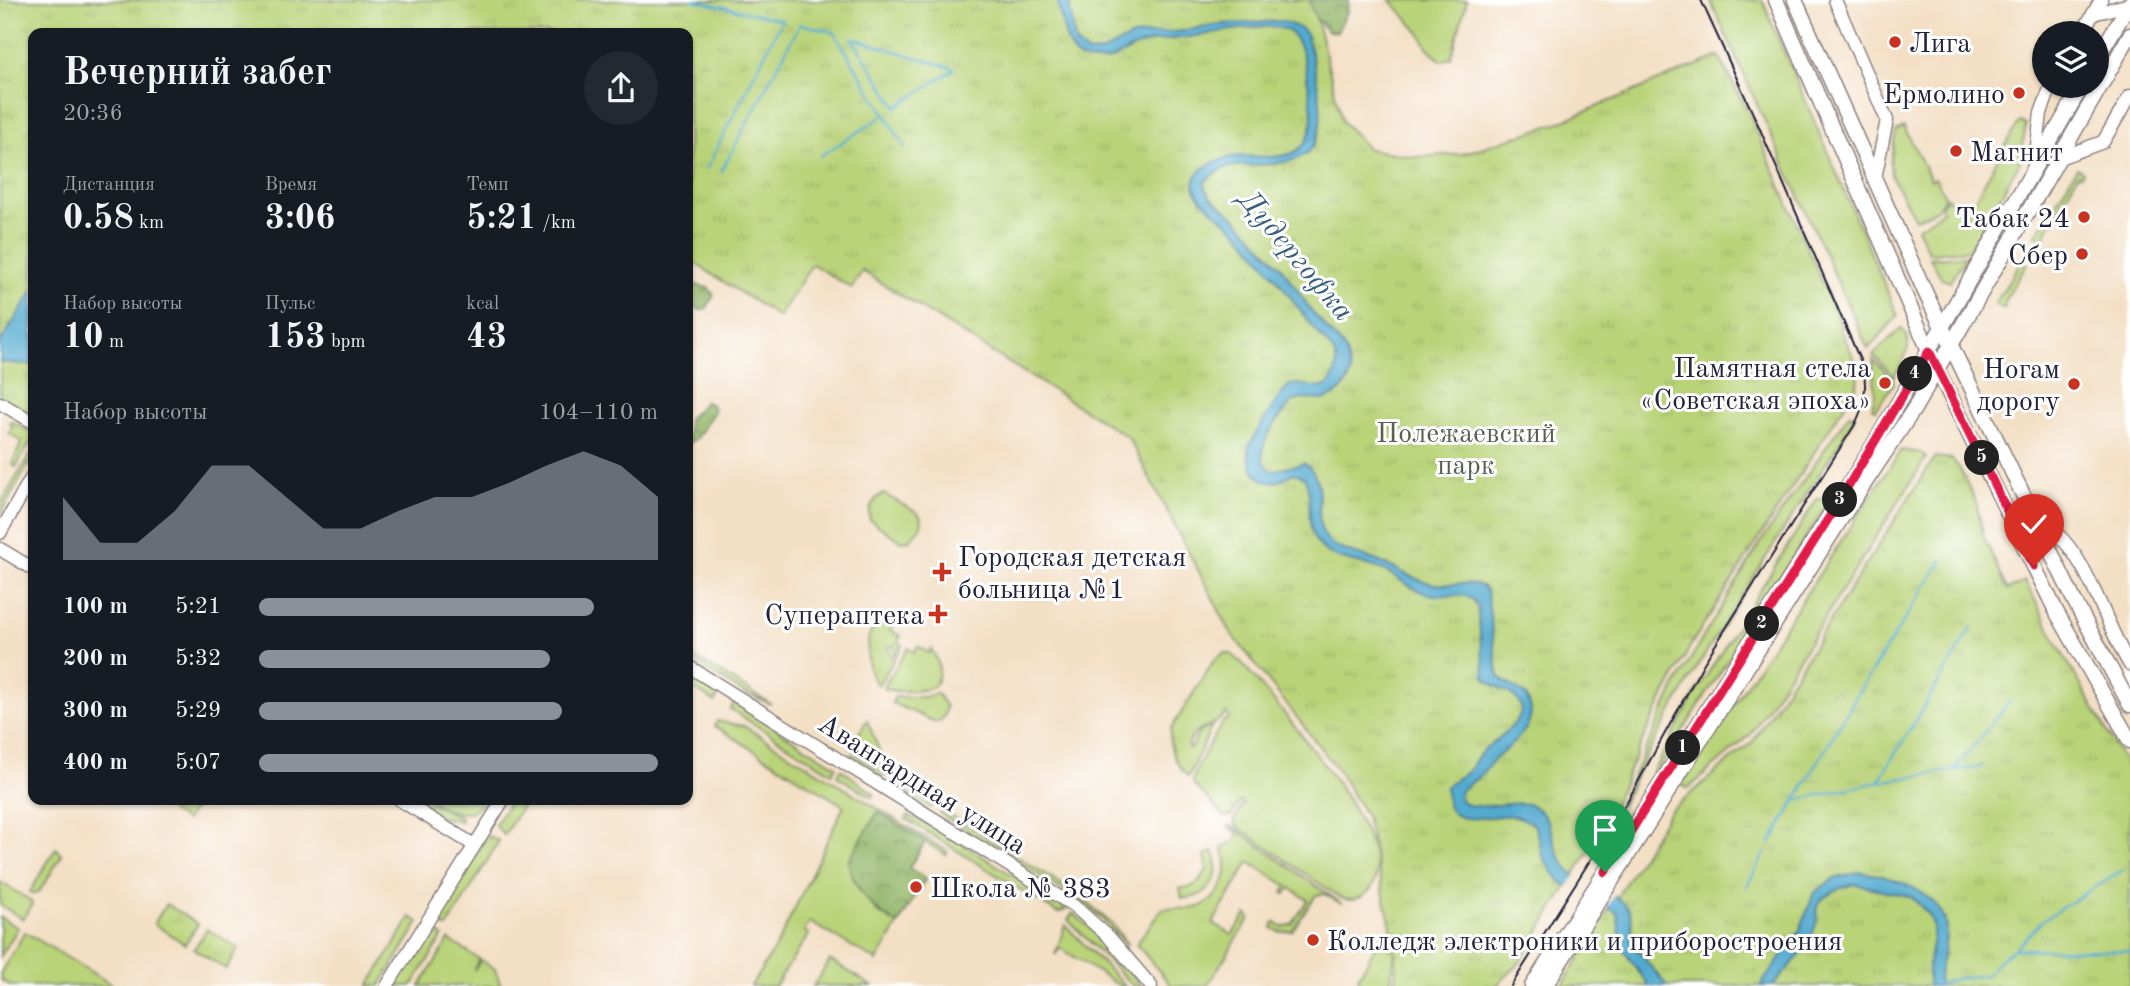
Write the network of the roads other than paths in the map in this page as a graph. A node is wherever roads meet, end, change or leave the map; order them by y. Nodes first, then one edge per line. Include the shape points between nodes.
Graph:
1 (1776, 0) edge
2 (1795, 0) edge
3 (1835, 0) edge
4 (2101, 0) edge
5 (2130, 3) edge
6 (2093, 14) junction
7 (2089, 21) edge
8 (2130, 35) edge
9 (2109, 38) edge
10 (2130, 96) edge
11 (2046, 98) edge
12 (2075, 98) edge
13 (2059, 158) junction
14 (2035, 165) junction
15 (1875, 178) junction
16 (1942, 328) junction
17 (1952, 344) junction
18 (1929, 351) junction
19 (1937, 369) junction
20 (0, 403) edge
21 (28, 419) edge
22 (28, 484) edge
23 (2035, 521) junction
24 (0, 533) edge
25 (0, 549) edge
26 (28, 566) edge
27 (2130, 665) edge
28 (693, 669) edge
29 (2130, 705) edge
30 (2130, 741) edge
31 (408, 805) edge
32 (500, 805) edge
33 (474, 845) junction
34 (1609, 875) junction
35 (1577, 925) junction
36 (387, 986) edge
37 (1151, 986) edge
38 (1532, 986) edge
39 (1545, 986) edge

1 - 18 main road
2 - 15 main road
3 - 15 street via 1886,120
4 - 6 street
5 - 6 street
5 - 9 main road
6 - 7 street
8 - 13 main road
10 - 13 street via 2103,142
11 - 14 street via 2040,113
12 - 14 main road
13 - 17 main road
14 - 16 main road
15 - 16 main road
16 - 17 main road
16 - 18 main road
17 - 19 main road
17 - 23 main road
18 - 19 main road
18 - 34 main road
19 - 30 main road via 2057,613
19 - 34 main road
20 - 21 street
22 - 24 street
23 - 27 street via 2053,530 2086,573
23 - 29 main road
25 - 26 street
28 - 37 street, Авангардная улица via 1074,906 1109,937
31 - 33 street
32 - 33 street
33 - 36 street
34 - 35 main road
35 - 38 main road
35 - 39 main road

